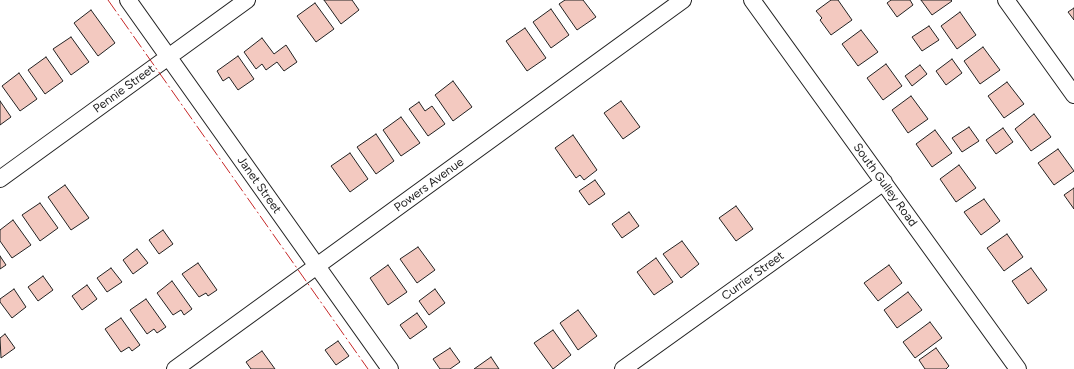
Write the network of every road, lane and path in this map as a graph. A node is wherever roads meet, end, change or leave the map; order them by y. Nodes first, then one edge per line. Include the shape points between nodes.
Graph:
1 (128, 0) edge
2 (247, 0) edge
3 (683, 0) edge
4 (752, 0) edge
5 (1006, 0) edge
6 (168, 57) junction
7 (1074, 95) edge
8 (0, 179) edge
9 (884, 182) junction
10 (317, 267) junction
11 (174, 369) edge
12 (390, 369) edge
13 (623, 369) edge
14 (1018, 369) edge

1 - 6 street, Janet Street
2 - 6 street, Pennie Street
3 - 10 street, Powers Avenue
4 - 9 street, South Gulley Road
5 - 7 street
6 - 8 street, Pennie Street
6 - 10 street, Janet Street
9 - 13 street, Currier Street
9 - 14 street, South Gulley Road
10 - 11 street, Powers Avenue
10 - 12 street, Janet Street

